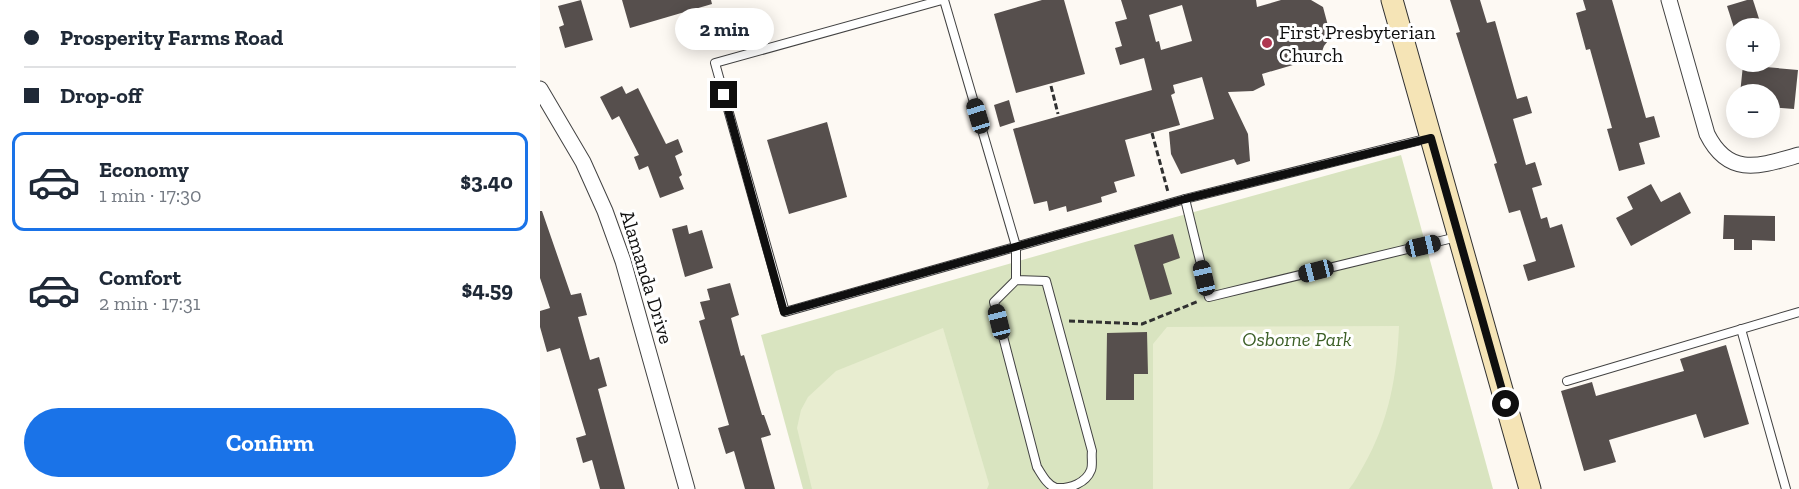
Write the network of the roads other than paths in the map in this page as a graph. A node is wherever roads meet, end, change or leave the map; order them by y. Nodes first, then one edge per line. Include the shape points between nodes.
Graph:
1 (943, 0) edge
2 (1392, 0) edge
3 (1669, 0) edge
4 (540, 89) edge
5 (1431, 138) junction
6 (1799, 155) edge
7 (1185, 199) junction
8 (1459, 237) junction
9 (1016, 246) junction
10 (1016, 280) junction
11 (1799, 312) edge
12 (1741, 329) junction
13 (1567, 381) dead end
14 (687, 489) edge
15 (1530, 489) edge
16 (1786, 489) edge

1 - 9 lane
1 - 9 lane via 715,63 784,312
2 - 5 street
3 - 6 street via 1714,147 1736,164 1750,166
4 - 14 street, Alamanda Drive via 583,162 624,261
5 - 7 lane
5 - 8 street
7 - 8 lane via 1209,297
7 - 9 lane
8 - 15 street
9 - 10 lane
10 - 10 lane via 994,302 1037,467 1056,488 1070,488 1082,483 1091,470 1092,451 1046,281
11 - 12 lane
12 - 13 lane
12 - 16 lane

